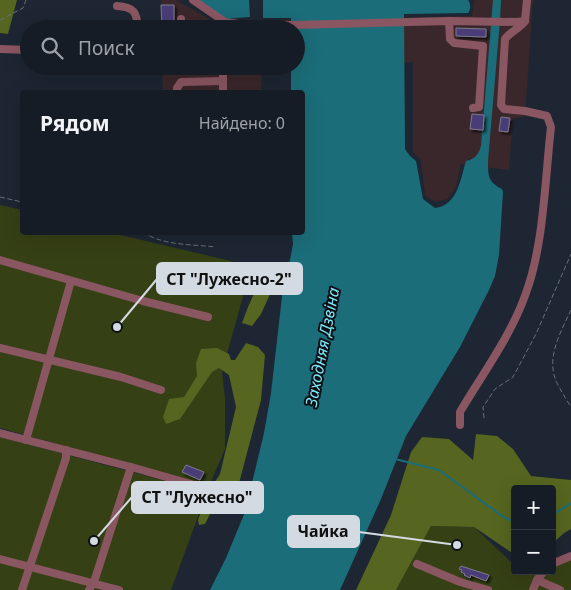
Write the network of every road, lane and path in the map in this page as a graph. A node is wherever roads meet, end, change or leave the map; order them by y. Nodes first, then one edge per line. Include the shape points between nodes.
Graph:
1 (26, 0) edge
2 (193, 0) edge
3 (527, 0) edge
4 (117, 6) dead end
5 (0, 20) edge
6 (137, 20) edge
7 (221, 20) edge
8 (450, 21) junction
9 (525, 21) junction
10 (305, 25) edge
11 (0, 49) edge
12 (20, 50) edge
13 (222, 75) edge
14 (222, 81) junction
15 (177, 90) edge
16 (223, 90) edge
17 (473, 108) dead end
18 (0, 197) edge
19 (20, 202) edge
20 (147, 235) edge
21 (216, 246) dead end
22 (571, 254) edge
23 (0, 260) edge
24 (71, 281) junction
25 (571, 310) edge
26 (208, 317) dead end
27 (0, 348) edge
28 (49, 360) junction
29 (161, 390) dead end
30 (571, 407) edge
31 (484, 418) dead end
32 (460, 425) dead end
33 (0, 433) edge
34 (26, 440) junction
35 (66, 450) junction
36 (131, 467) junction
37 (205, 488) dead end
38 (571, 556) edge
39 (0, 558) edge
40 (556, 562) edge
41 (417, 564) dead end
42 (30, 567) junction
43 (541, 575) edge
44 (537, 580) junction
45 (94, 582) junction
46 (22, 590) edge
47 (89, 590) edge
48 (119, 590) edge
49 (488, 590) edge
50 (533, 590) edge
51 (560, 590) edge

1 - 5 path via 23,8
2 - 7 street
3 - 9 street
4 - 6 street via 133,10
8 - 9 street
8 - 10 street
8 - 17 street via 450,39 454,43 483,46 479,107
9 - 32 street via 505,39 501,105 504,109 546,116 551,127 537,253 515,319 460,412
11 - 12 street
13 - 14 street
14 - 15 street via 181,82
14 - 16 street
18 - 19 path
20 - 21 path via 163,241
22 - 31 path via 536,334 513,377 495,389 483,407
23 - 24 street
24 - 26 street
24 - 28 street
25 - 30 path via 557,340 553,360 556,381
27 - 28 street
28 - 29 street
28 - 34 street
33 - 34 street
34 - 35 street
35 - 36 street
35 - 42 street
36 - 37 street
36 - 45 street
38 - 40 street
39 - 42 street
41 - 49 street
42 - 45 street
42 - 46 street
43 - 44 street
44 - 50 street
44 - 51 street
45 - 47 street
45 - 48 street

